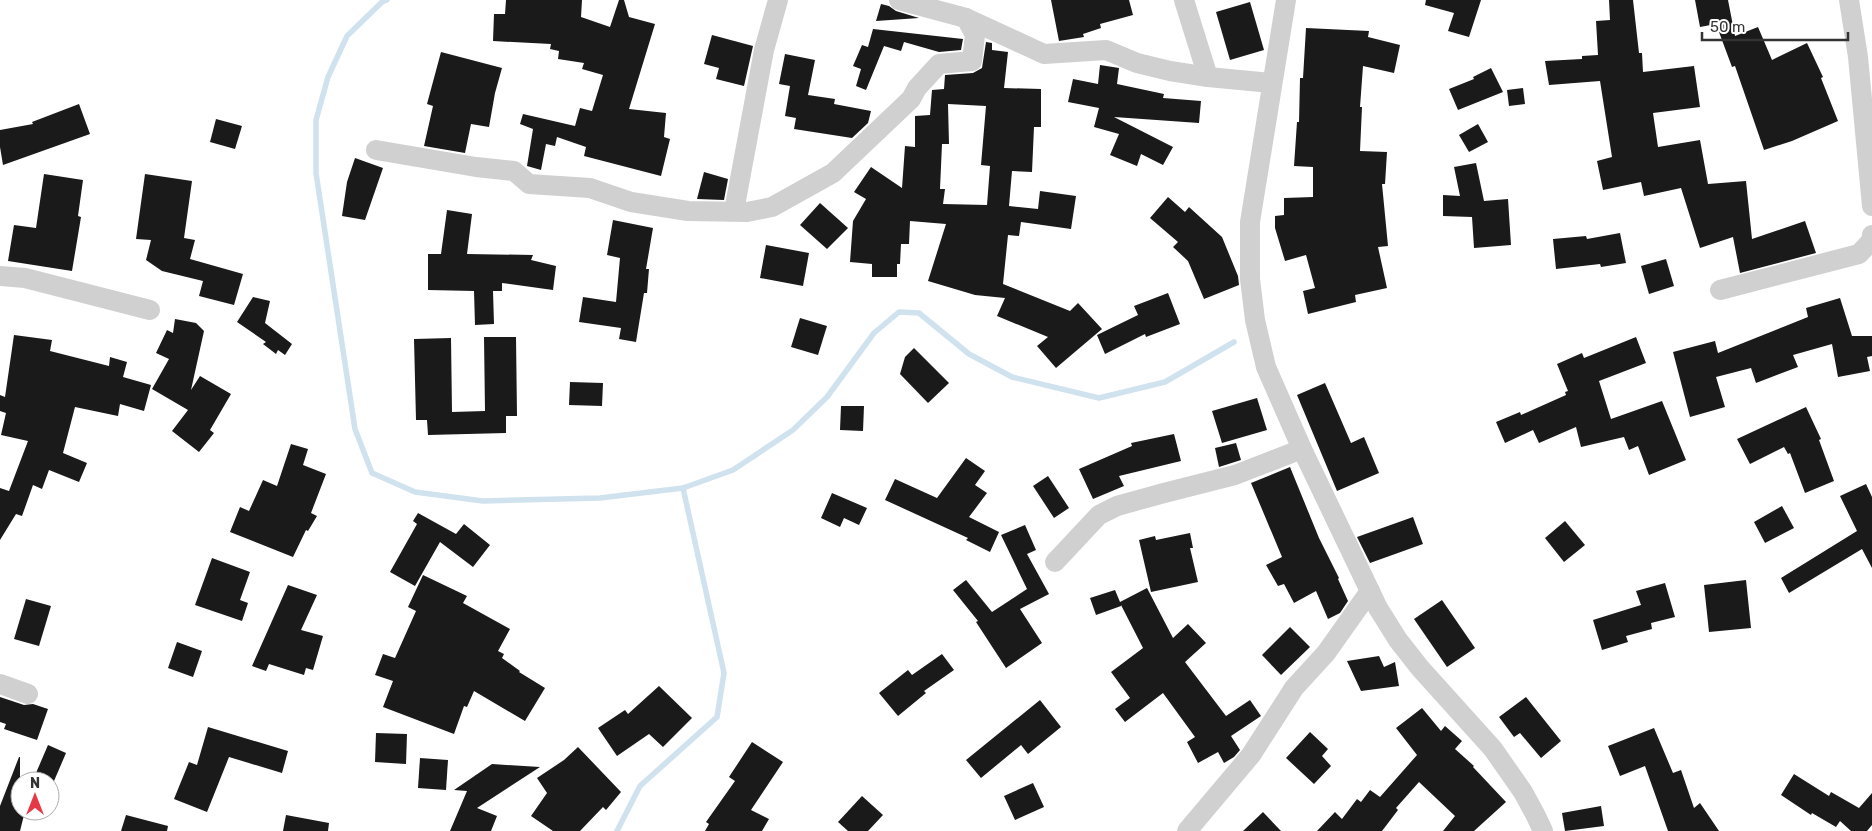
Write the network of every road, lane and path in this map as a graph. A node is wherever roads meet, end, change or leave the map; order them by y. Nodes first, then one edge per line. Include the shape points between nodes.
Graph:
1 (778, 0) edge
2 (899, 0) edge
3 (1184, 0) edge
4 (1286, 0) edge
5 (1849, 0) edge
6 (966, 18) junction
7 (1208, 77) junction
8 (1271, 83) junction
9 (376, 150) dead end
10 (1872, 206) edge
11 (734, 211) junction
12 (1872, 235) edge
13 (0, 276) edge
14 (1720, 290) dead end
15 (150, 310) dead end
16 (1302, 449) junction
17 (1055, 562) dead end
18 (1370, 591) junction
19 (0, 684) edge
20 (28, 694) dead end
21 (1187, 831) edge
22 (1543, 831) edge

1 - 11 street via 764,50
2 - 6 street
3 - 7 street
4 - 8 street
5 - 10 street via 1858,57
6 - 7 street via 1044,54 1106,50 1137,63
6 - 11 street via 975,35 972,61 939,64 911,99 833,173 772,207
7 - 8 street
8 - 16 street via 1250,222 1250,279 1266,368
9 - 11 street via 514,171 529,184 590,188 631,202 688,211
12 - 14 street via 1871,241 1859,254
13 - 15 street via 25,278
16 - 17 street via 1236,475 1117,506 1098,514
16 - 18 street
18 - 21 street via 1326,653 1294,688 1251,755
18 - 22 street via 1398,640 1493,749 1523,792
19 - 20 street

